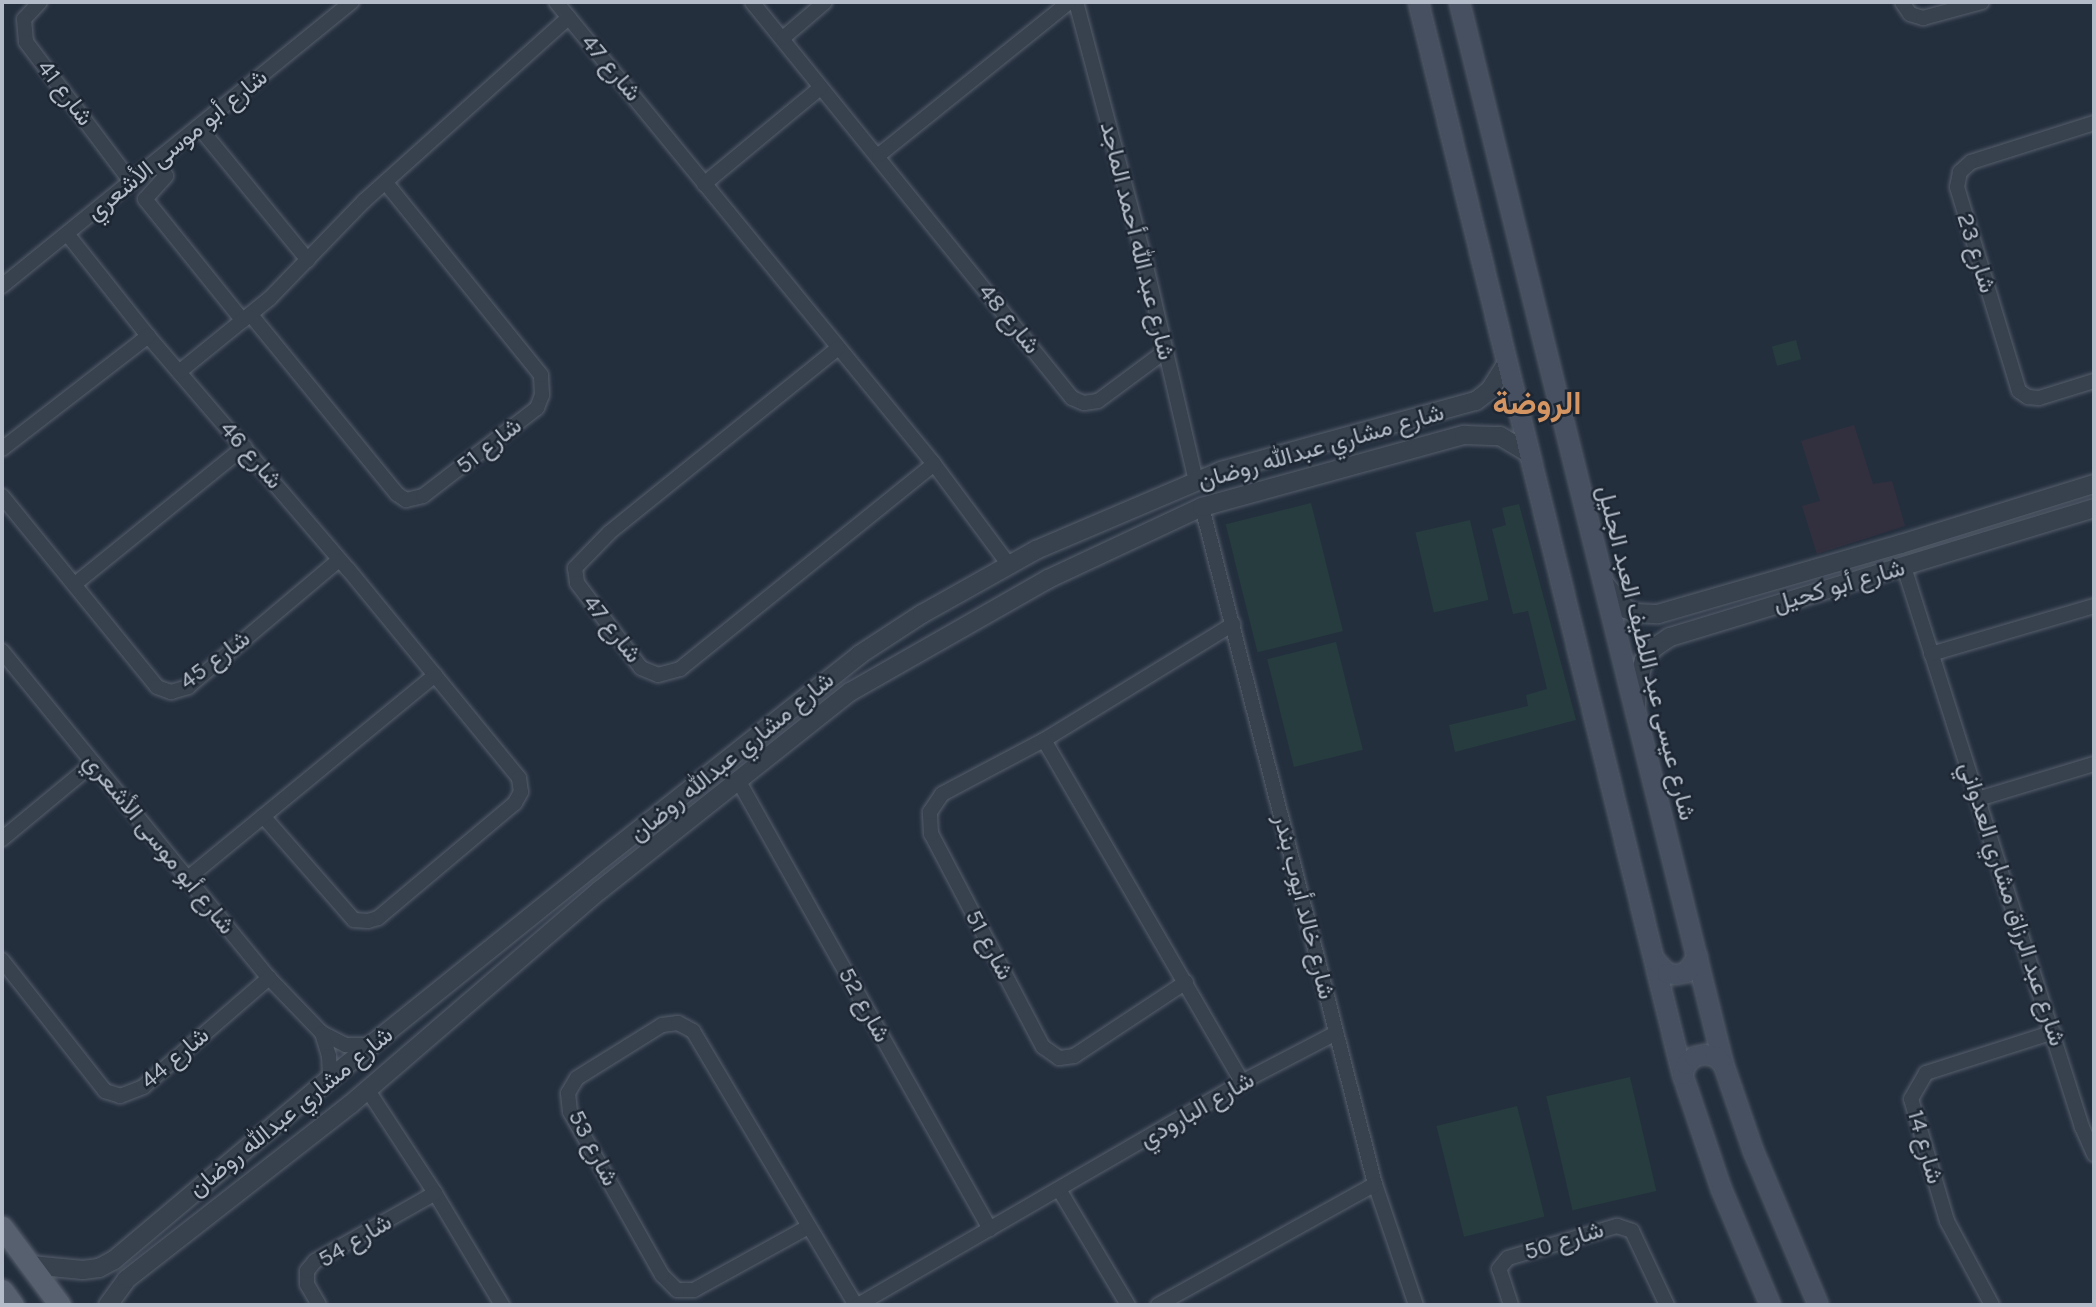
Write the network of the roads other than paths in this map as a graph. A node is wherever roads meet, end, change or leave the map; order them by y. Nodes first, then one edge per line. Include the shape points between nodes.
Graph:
1 (40, 2) edge
2 (352, 2) edge
3 (556, 2) edge
4 (752, 2) edge
5 (825, 2) edge
6 (1069, 2) edge
7 (1076, 2) edge
8 (1418, 2) edge
9 (1459, 2) edge
10 (1902, 2) edge
11 (1982, 2) edge
12 (569, 17) junction
13 (783, 38) junction
14 (820, 88) junction
15 (199, 127) junction
16 (2093, 127) edge
17 (879, 155) junction
18 (156, 162) junction
19 (385, 182) junction
20 (132, 183) junction
21 (704, 184) junction
22 (68, 235) junction
23 (308, 260) junction
24 (2, 286) edge
25 (247, 318) junction
26 (148, 336) junction
27 (838, 348) junction
28 (1164, 352) junction
29 (1506, 364) junction
30 (179, 372) junction
31 (2094, 381) edge
32 (1342, 440) junction
33 (244, 447) junction
34 (2, 449) edge
35 (1530, 454) junction
36 (934, 464) junction
37 (1352, 465) junction
38 (1196, 481) junction
39 (2094, 484) edge
40 (2, 496) edge
41 (1202, 507) junction
42 (2094, 508) edge
43 (340, 560) junction
44 (1009, 565) junction
45 (1904, 567) junction
46 (1602, 578) junction
47 (75, 584) junction
48 (2094, 606) edge
49 (1684, 607) junction
50 (922, 614) junction
51 (1233, 624) junction
52 (1690, 630) junction
53 (891, 635) junction
54 (938, 641) junction
55 (2, 651) edge
56 (1931, 654) junction
57 (904, 660) junction
58 (435, 675) junction
59 (1637, 715) junction
60 (1044, 740) junction
61 (94, 763) junction
62 (2094, 764) edge
63 (738, 780) junction
64 (1978, 799) junction
65 (263, 816) junction
66 (2, 839) edge
67 (188, 878) junction
68 (529, 918) junction
69 (545, 937) junction
70 (489, 949) junction
71 (1697, 956) junction
72 (1653, 958) junction
73 (2, 960) edge
74 (501, 975) junction
75 (270, 978) junction
76 (1185, 982) junction
77 (2054, 1032) junction
78 (322, 1033) junction
79 (1336, 1034) junction
80 (372, 1045) junction
81 (1723, 1064) junction
82 (1682, 1074) junction
83 (330, 1078) junction
84 (1242, 1082) junction
85 (367, 1089) junction
86 (266, 1131) junction
87 (2094, 1154) edge
88 (284, 1156) junction
89 (225, 1165) junction
90 (1375, 1184) junction
91 (243, 1188) junction
92 (1059, 1191) junction
93 (435, 1194) junction
94 (2, 1227) edge
95 (808, 1227) junction
96 (990, 1229) junction
97 (31, 1265) junction
98 (2, 1290) edge
99 (13, 1305) edge
100 (60, 1305) edge
101 (108, 1305) edge
102 (319, 1305) edge
103 (502, 1305) edge
104 (857, 1305) edge
105 (1128, 1305) edge
106 (1158, 1305) edge
107 (1416, 1305) edge
108 (1511, 1305) edge
109 (1667, 1305) edge
110 (1770, 1305) edge
111 (1818, 1305) edge
112 (1992, 1305) edge

1 - 20 street, شارع 41 via 24,19 26,41
2 - 15 street, شارع أبو موسى الأشعري
3 - 12 street, شارع 47
4 - 13 street, شارع 48
5 - 13 street
6 - 17 street
7 - 28 street, شارع عبد الله أحمد الماجد via 1145,262
8 - 29 main road
9 - 46 main road, شارع عيسى عبد اللطيف العبد الجليل
10 - 11 street via 1910,14 1923,18
12 - 19 street, شارع 47
12 - 21 street, شارع 47
13 - 14 street, شارع 48
14 - 17 street, شارع 48
14 - 21 street
15 - 18 street, شارع أبو موسى الأشعري
15 - 23 street
16 - 31 street, شارع 23 via 1971,162 1960,172 1957,187 2019,391 2039,398
17 - 28 street, شارع 48 via 1072,398 1084,403 1098,401
18 - 20 street, شارع أبو موسى الأشعري
18 - 25 street via 166,176 145,199
19 - 23 street, شارع 47
19 - 25 street, شارع 51 via 541,375 537,408 423,496 407,500 397,494
20 - 22 street, شارع أبو موسى الأشعري
21 - 27 street, شارع 47
22 - 24 street, شارع أبو موسى الأشعري
22 - 26 street, شارع 46
23 - 25 street, شارع 47
25 - 30 street, شارع 47
26 - 30 street, شارع 46
26 - 34 street
27 - 36 street, شارع 47
27 - 36 street, شارع 47 via 609,533 575,568 577,583 641,668 658,675 680,669
28 - 38 street, شارع عبد الله أحمد الماجد
29 - 32 street, شارع مشاري عبدالله روضان via 1490,390 1476,401
29 - 35 main road
30 - 33 street, شارع 46
32 - 37 street via 1357,451
32 - 38 street, شارع مشاري عبدالله روضان
33 - 43 street, شارع 46
33 - 47 street
35 - 37 street, شارع مشاري عبدالله روضان via 1512,441 1483,433
35 - 72 main road
36 - 44 street, شارع 47
37 - 41 street, شارع مشاري عبدالله روضان
38 - 44 street, شارع مشاري عبدالله روضان
39 - 49 street, شارع أبو كحيل
40 - 47 street, شارع 45
41 - 51 street, شارع خالد أيوب بندر
41 - 54 street, شارع مشاري عبدالله روضان via 1048,579
42 - 45 street, شارع أبو كحيل
43 - 47 street, شارع 45 via 188,687 171,692 157,687
43 - 58 street, شارع 46
44 - 50 street, شارع مشاري عبدالله روضان
45 - 52 street, شارع أبو كحيل
45 - 56 street, شارع عبد الرزاق مشاري العدواني
46 - 49 street, شارع أبو كحيل via 1631,612 1651,614
46 - 59 main road, شارع عيسى عبد اللطيف العبد الجليل
48 - 56 street
49 - 52 street via 1682,620
50 - 53 street, شارع مشاري عبدالله روضان
50 - 54 street via 918,634 923,640
51 - 60 street, شارع 51
51 - 79 street, شارع خالد أيوب بندر
52 - 59 street, شارع أبو كحيل via 1662,641 1644,660 1637,686
53 - 57 street via 903,640
53 - 68 street, شارع مشاري عبدالله روضان via 859,655
54 - 57 street, شارع مشاري عبدالله روضان
55 - 61 street, شارع أبو موسى الأشعري
56 - 64 street, شارع عبد الرزاق مشاري العدواني
57 - 63 street, شارع مشاري عبدالله روضان via 850,692
58 - 65 street
58 - 65 street, شارع 46 via 519,778 522,792 515,803 378,918 355,920
59 - 71 main road, شارع عيسى عبد اللطيف العبد الجليل
60 - 76 street
60 - 76 street, شارع 51 via 942,794 930,812 931,834 1043,1047 1059,1058 1074,1056
61 - 66 street
61 - 67 street, شارع أبو موسى الأشعري
62 - 64 street
63 - 69 street, شارع مشاري عبدالله روضان
63 - 96 street, شارع 52
64 - 77 street, شارع عبد الرزاق مشاري العدواني
65 - 67 street
67 - 75 street, شارع أبو موسى الأشعري
68 - 69 street via 532,931
68 - 70 street, شارع مشاري عبدالله روضان
69 - 74 street, شارع مشاري عبدالله روضان
70 - 74 street via 509,948 512,961
70 - 80 street, شارع مشاري عبدالله روضان
71 - 72 main road via 1686,972 1676,974 1658,967
71 - 81 main road, شارع عيسى عبد اللطيف العبد الجليل
72 - 82 main road
73 - 75 street, شارع 44 via 105,1091 120,1096 142,1087
74 - 85 street, شارع مشاري عبدالله روضان
75 - 78 street, شارع أبو موسى الأشعري
76 - 84 street
77 - 87 street, شارع عبد الرزاق مشاري العدواني
77 - 112 street, شارع 14 via 1926,1073 1911,1099 1947,1221
78 - 80 street, شارع أبو موسى الأشعري via 346,1045
78 - 83 street via 330,1056
79 - 84 street, شارع البارودي
79 - 90 street, شارع خالد أيوب بندر
80 - 83 street, شارع مشاري عبدالله روضان
81 - 82 main road via 1715,1056 1693,1056
81 - 111 main road, شارع عيسى عبد اللطيف العبد الجليل via 1753,1151
82 - 110 main road via 1720,1189
83 - 86 street, شارع مشاري عبدالله روضان
84 - 92 street, شارع البارودي
85 - 88 street, شارع مشاري عبدالله روضان
85 - 93 street
86 - 88 street via 261,1143 265,1155
86 - 89 street, شارع مشاري عبدالله روضان
88 - 91 street, شارع مشاري عبدالله روضان
89 - 91 street via 248,1165 249,1178
89 - 97 street, شارع مشاري عبدالله روضان via 99,1268
90 - 106 street
90 - 107 street, شارع خالد أيوب بندر
91 - 101 street, شارع مشاري عبدالله روضان via 127,1279
92 - 96 street, شارع البارودي
92 - 105 street
93 - 102 street, شارع 54 via 315,1261 307,1271 307,1284
93 - 103 street
94 - 97 main road
95 - 95 street, شارع 53 via 693,1031 678,1023 662,1025 577,1078 568,1093 570,1112 662,1275 677,1290 694,1290
95 - 104 street, شارع 53
96 - 104 street, شارع البارودي
97 - 100 main road
98 - 99 main road
108 - 109 street, شارع 50 via 1499,1269 1507,1258 1618,1226 1632,1231

